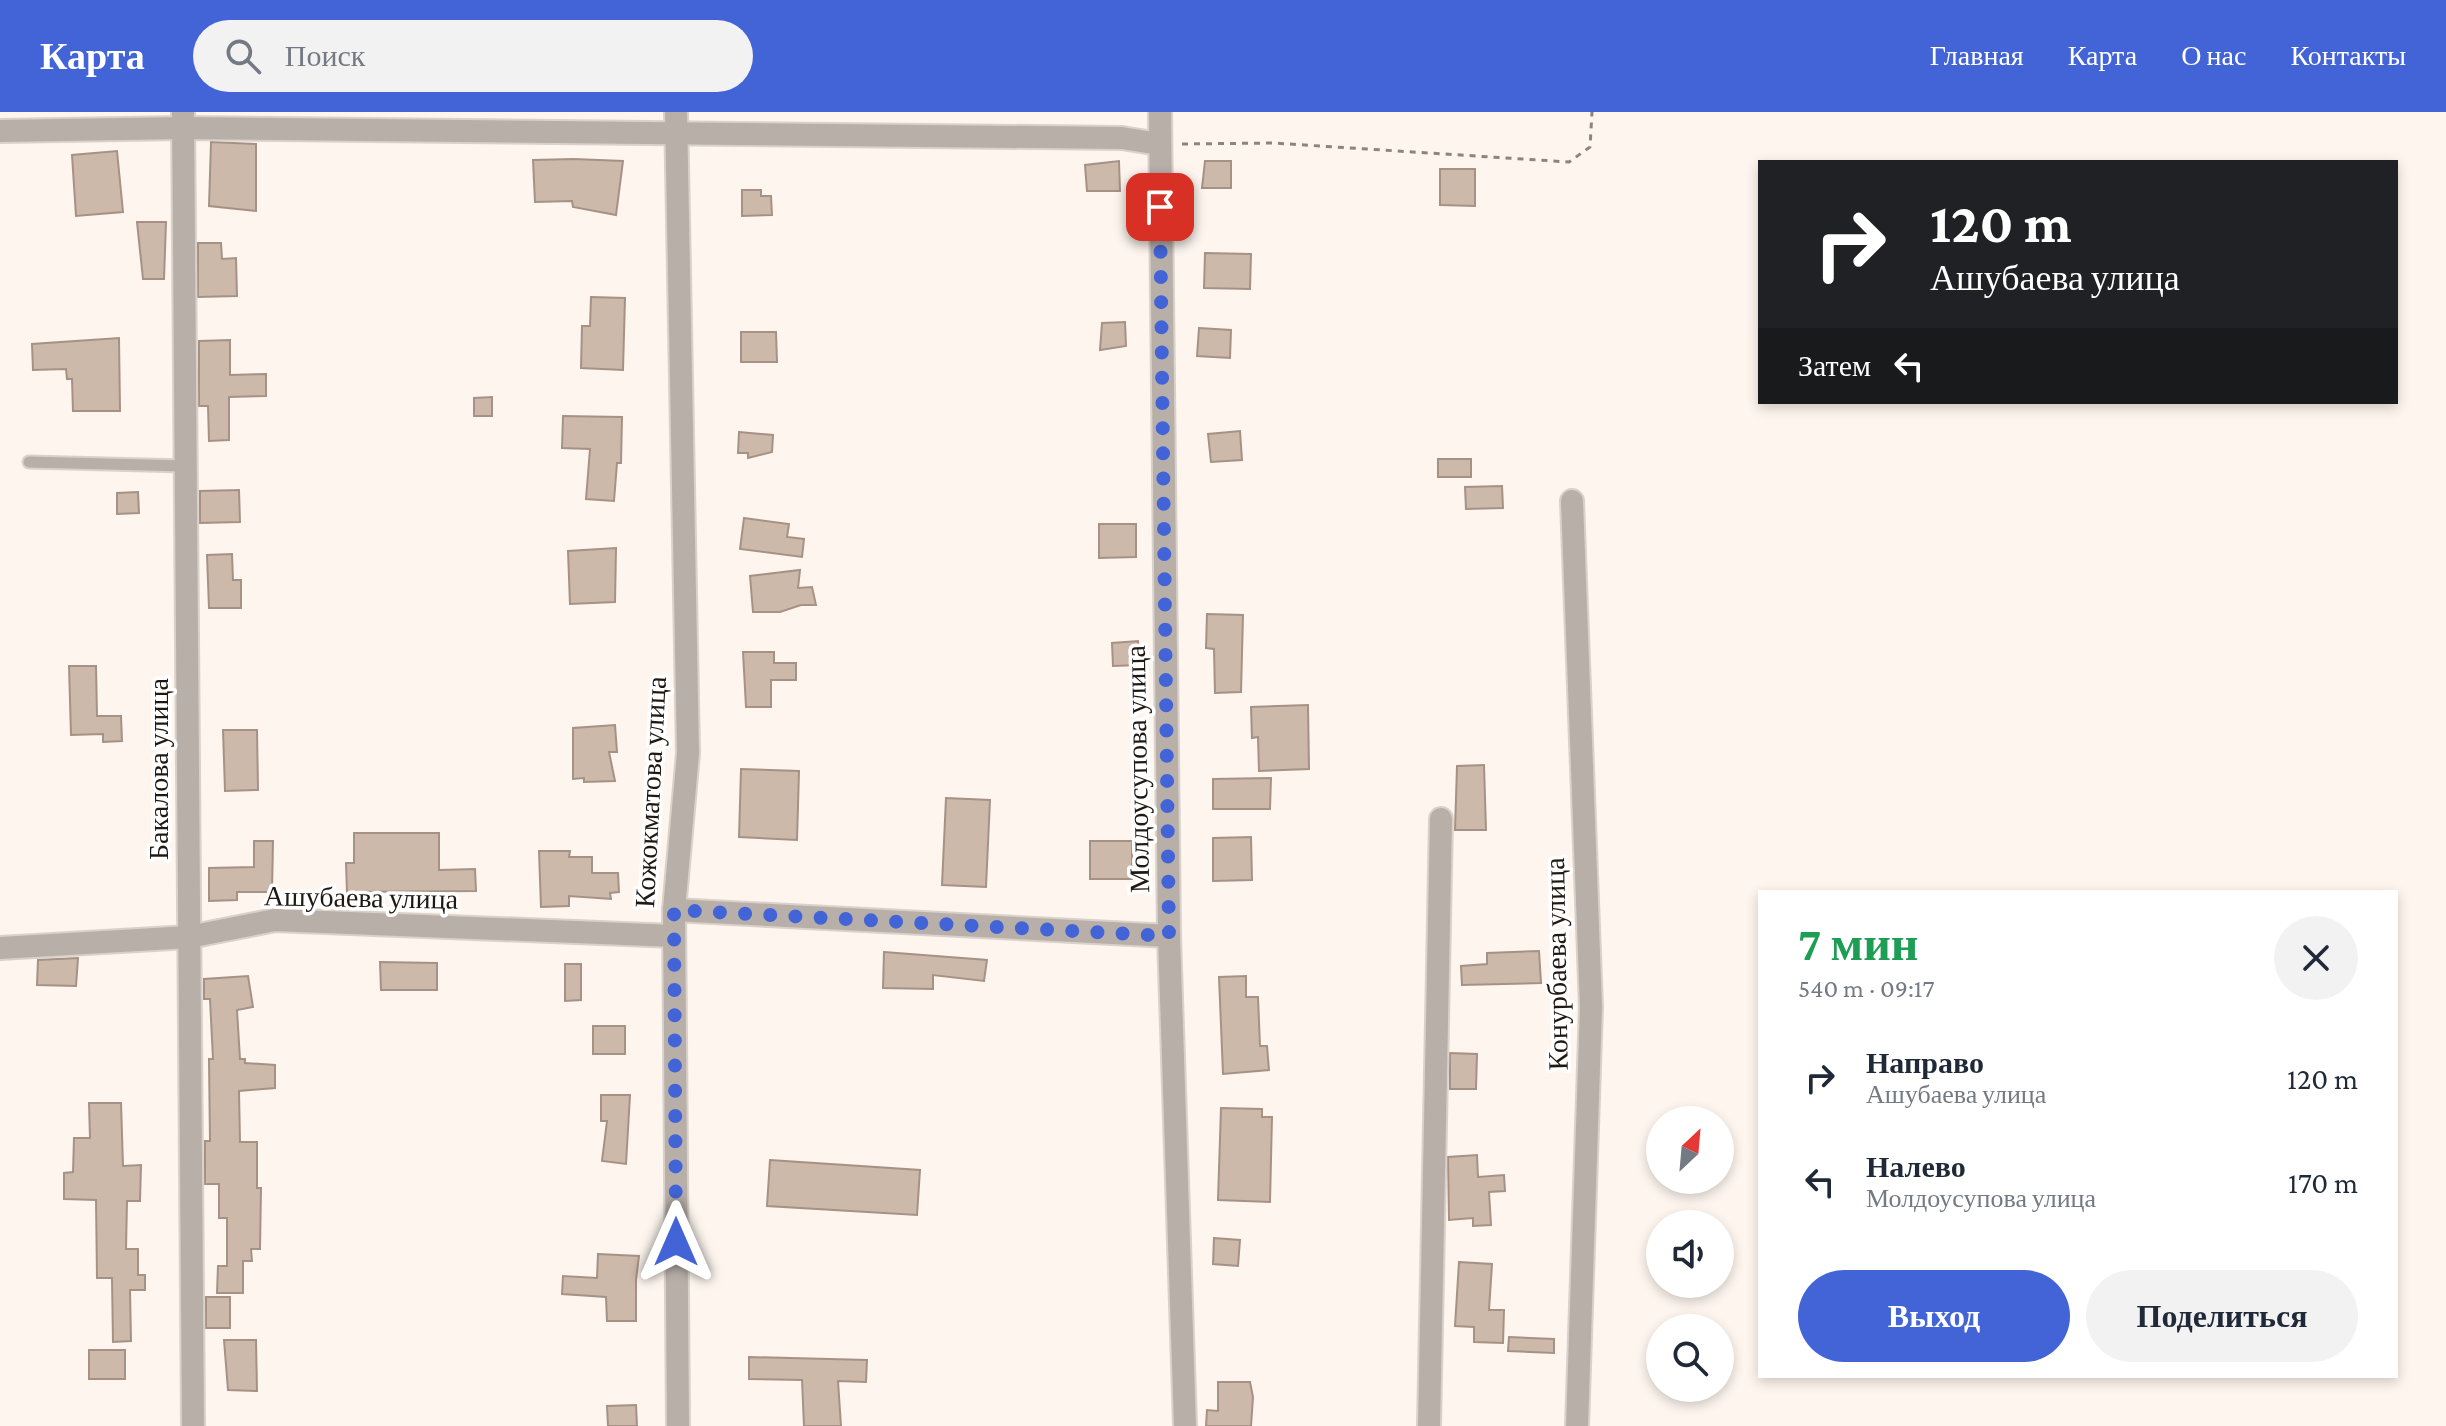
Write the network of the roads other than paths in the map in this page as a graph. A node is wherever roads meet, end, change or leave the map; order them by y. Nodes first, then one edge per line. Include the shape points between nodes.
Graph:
1 (1160, 112) edge
2 (183, 120) edge
3 (676, 123) edge
4 (0, 131) edge
5 (1159, 144) junction
6 (29, 462) dead end
7 (185, 466) junction
8 (1572, 501) dead end
9 (1441, 819) dead end
10 (674, 910) junction
11 (674, 936) junction
12 (1169, 936) junction
13 (189, 937) junction
14 (0, 948) edge
15 (193, 1426) edge
16 (678, 1426) edge
17 (1185, 1426) edge
18 (1429, 1426) edge
19 (1577, 1426) edge

1 - 5 street, Молдоусупова улица
2 - 3 street
2 - 4 street
2 - 7 street, Бакалова улица
3 - 5 street via 1122,138
3 - 10 street, Кожокматова улица via 688,753
5 - 12 street, Молдоусупова улица
6 - 7 lane
7 - 13 street, Бакалова улица
8 - 19 street, Конурбаева улица via 1591,1007
9 - 18 street
10 - 11 street, Кожокматова улица
10 - 12 street
11 - 13 street, Ашубаева улица via 275,920
11 - 16 street, Кожокматова улица
12 - 17 street, Молдоусупова улица
13 - 14 street, Ашубаева улица
13 - 15 street, Бакалова улица

